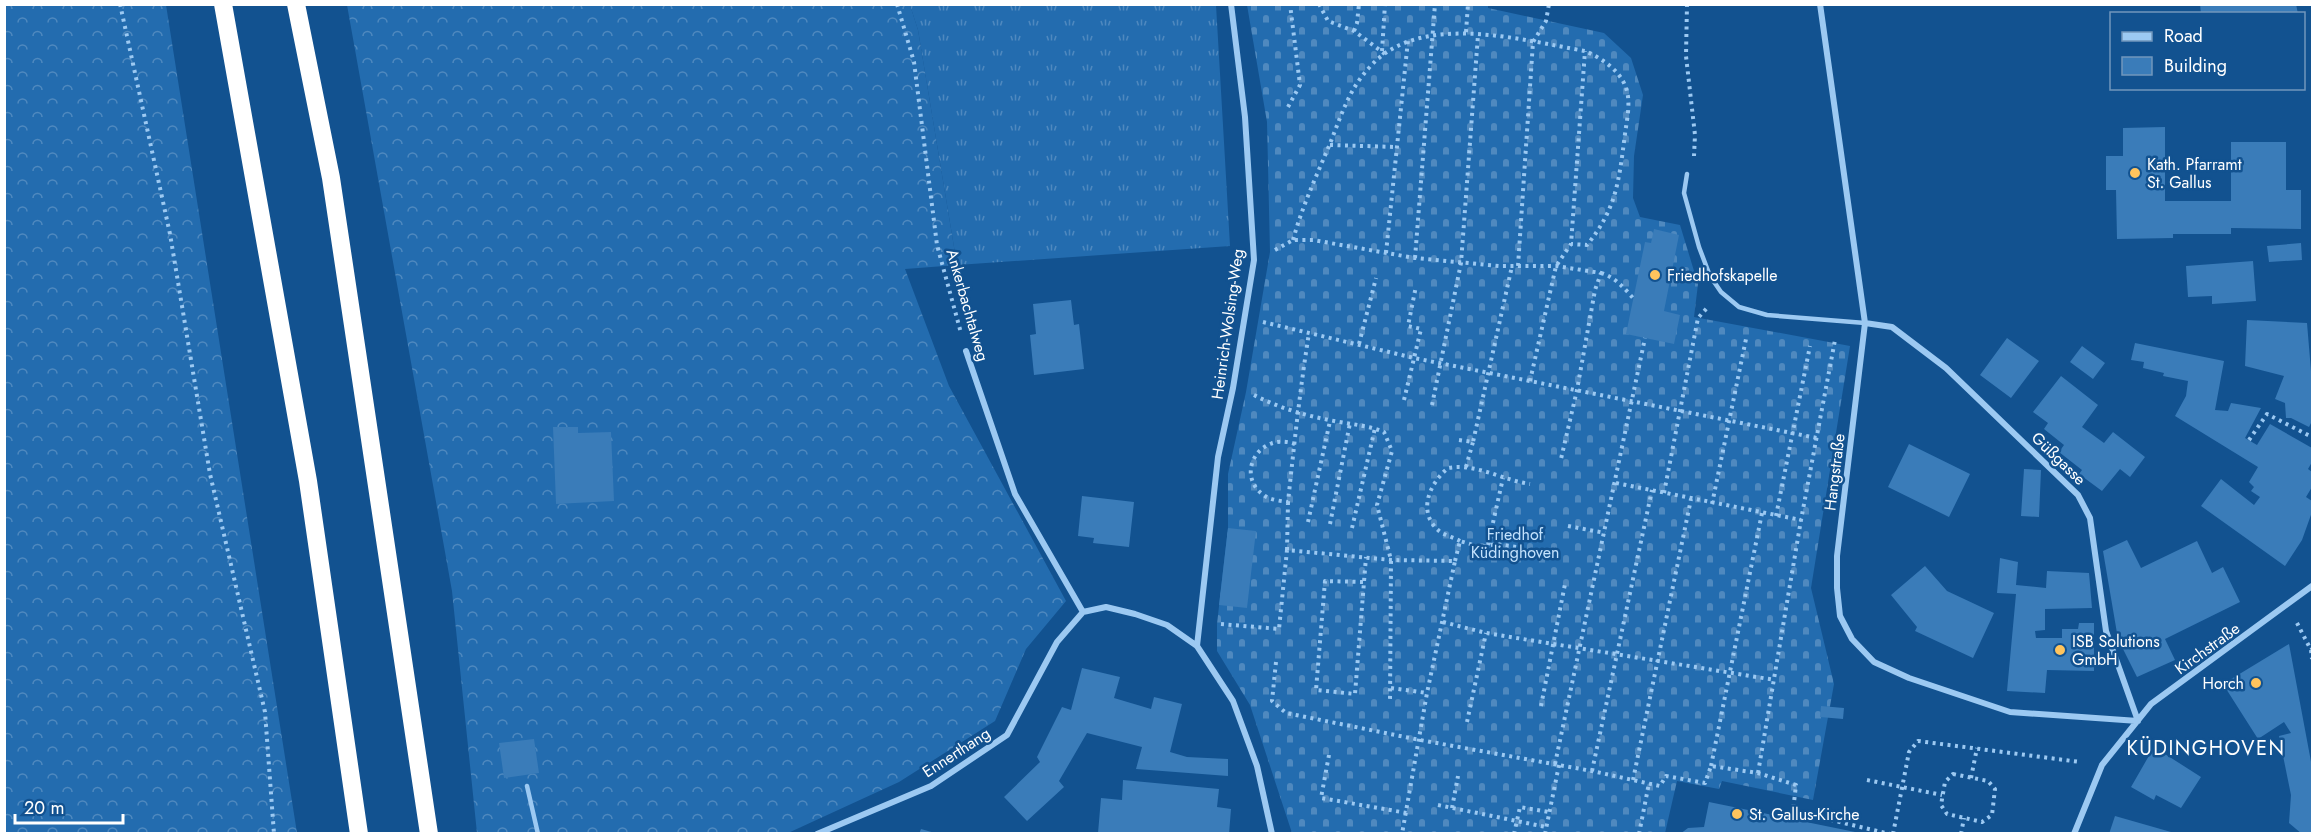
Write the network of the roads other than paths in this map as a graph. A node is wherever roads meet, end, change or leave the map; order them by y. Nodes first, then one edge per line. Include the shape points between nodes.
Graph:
1 (223, 4) edge
2 (296, 4) edge
3 (1231, 4) edge
4 (1820, 4) edge
5 (1687, 174) road end
6 (1865, 323) junction
7 (966, 351) road end
8 (2313, 586) edge
9 (1083, 612) junction
10 (1197, 646) junction
11 (2138, 721) junction
12 (527, 786) dead end
13 (359, 834) edge
14 (429, 834) edge
15 (538, 834) edge
16 (817, 834) edge
17 (1272, 834) edge
18 (2074, 834) edge

1 - 13 highway via 308,481
2 - 14 highway via 332,178
3 - 10 street, Heinrich-Wolsing-Weg via 1245,117 1254,260 1218,457
4 - 6 street, Hangstraße
5 - 6 lane via 1684,193 1699,247 1721,292 1739,307 1767,315
6 - 11 street, Güßgasse via 1892,327 1924,349 2078,495 2090,518 2106,631
6 - 11 street, Hangstraße via 1837,556 1840,616 1852,639 1874,662 2010,712
7 - 9 street, Ankerbachtalweg via 1015,494
8 - 11 street, Kirchstraße via 2151,705
9 - 10 street via 1106,607 1135,614 1167,625
9 - 16 street, Ennerthang via 1057,642 1007,735 931,786
10 - 17 street via 1233,701 1257,766
11 - 18 street, Kirchstraße via 2102,765
12 - 15 lane

